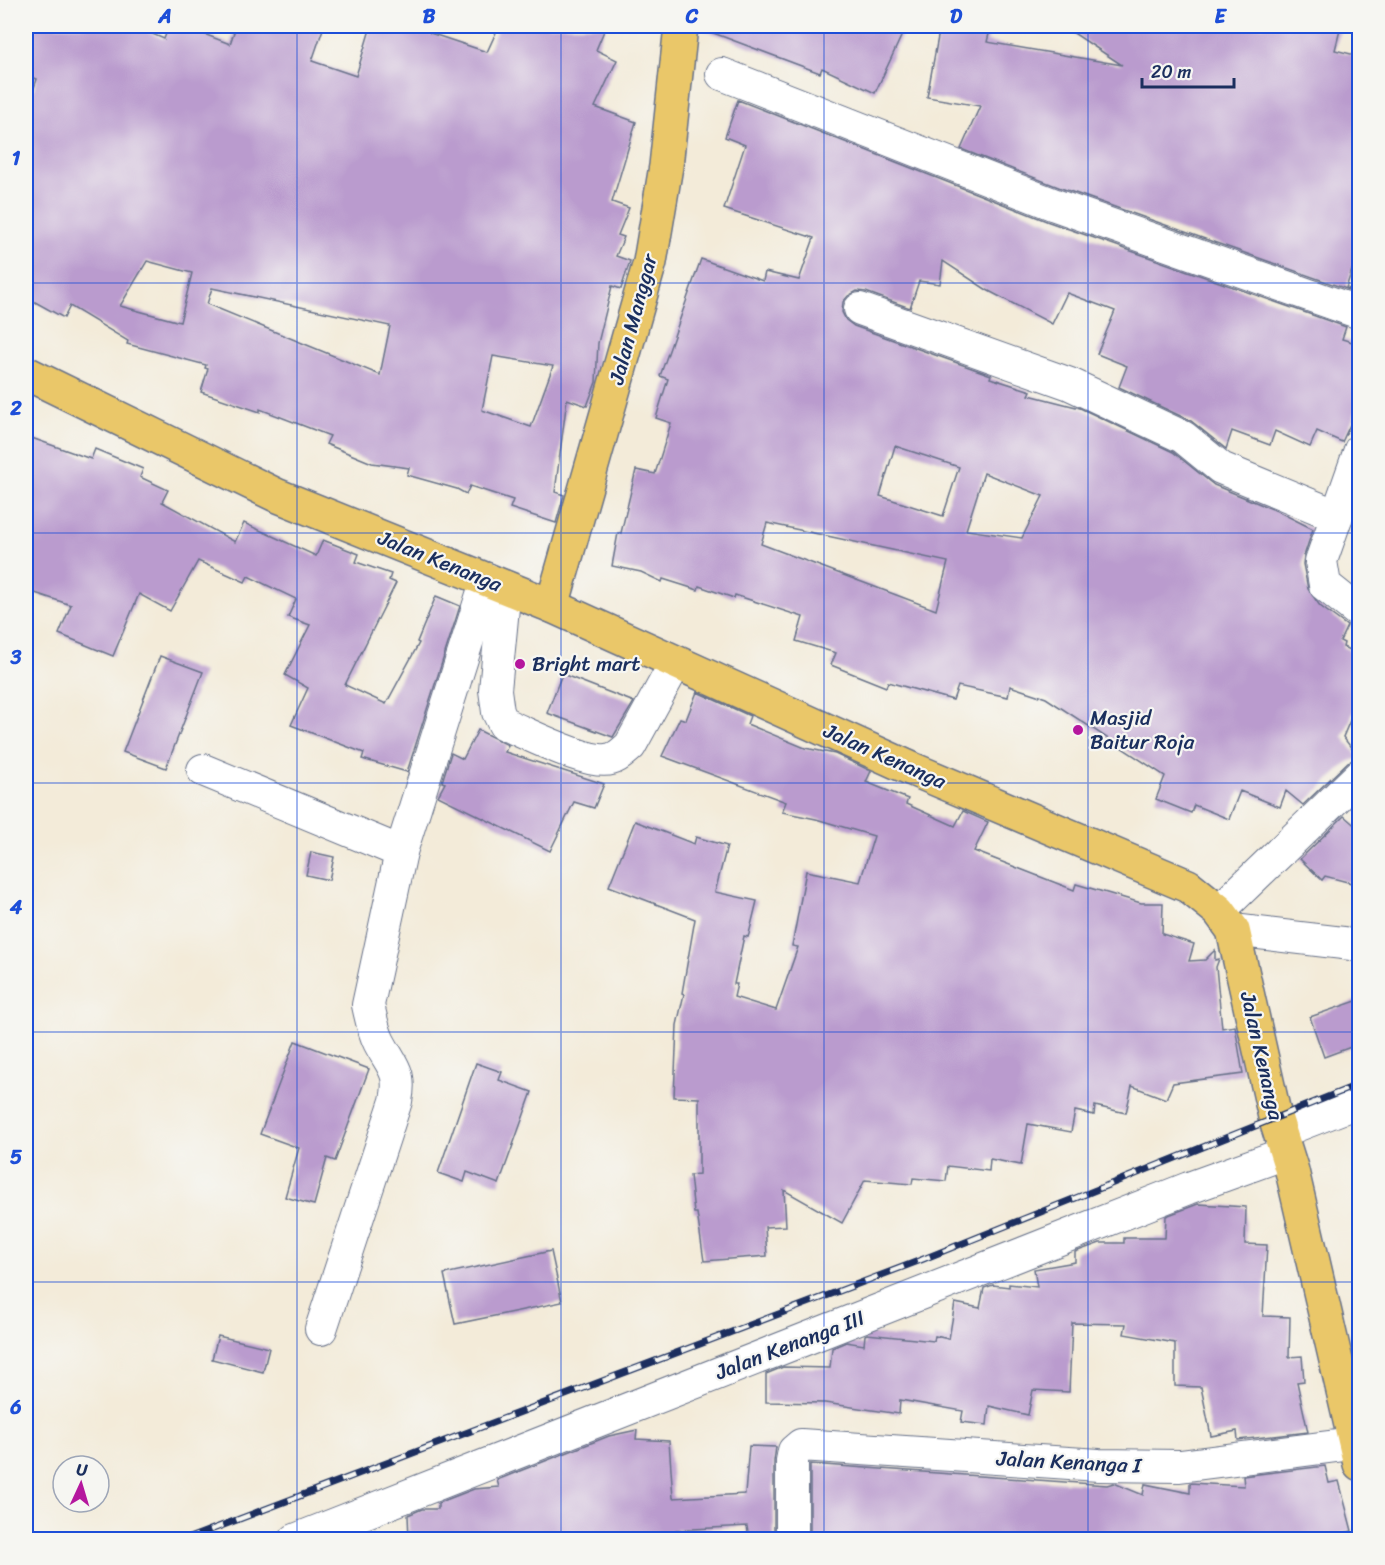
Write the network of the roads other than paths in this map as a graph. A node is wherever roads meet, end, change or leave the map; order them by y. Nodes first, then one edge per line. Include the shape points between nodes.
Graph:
1 (681, 26) edge
2 (722, 74) dead end
3 (860, 309) dead end
4 (1359, 314) edge
5 (26, 373) edge
6 (1359, 450) edge
7 (1337, 516) junction
8 (496, 583) junction
9 (552, 606) junction
10 (1359, 613) edge
11 (676, 662) junction
12 (203, 770) dead end
13 (1359, 775) edge
14 (401, 852) junction
15 (1226, 920) junction
16 (1359, 945) edge
17 (1359, 1101) edge
18 (1283, 1143) junction
19 (321, 1329) dead end
20 (1358, 1450) edge
21 (295, 1539) edge
22 (792, 1539) edge

1 - 9 main road, Jalan Manggar via 666,166 650,262
2 - 4 street via 1055,205
3 - 7 street via 1070,384 1183,437 1221,468
5 - 8 main road, Jalan Kenanga via 276,495
6 - 7 street
7 - 10 street via 1321,561 1325,585
8 - 9 main road, Jalan Kenanga
8 - 11 street via 495,690 504,724 590,760 609,760 630,746
8 - 14 street
9 - 11 main road, Jalan Kenanga
11 - 15 main road, Jalan Kenanga via 912,769 1188,886
12 - 14 street
13 - 15 street
14 - 19 street via 368,1005 399,1085
15 - 16 street
15 - 18 main road, Jalan Kenanga
17 - 18 street, Jalan Kenanga III
18 - 20 main road, Jalan Kenanga
18 - 21 street, Jalan Kenanga III via 1178,1193
20 - 22 street, Jalan Kenanga I via 1180,1466 1099,1466 801,1445 794,1451 792,1461

